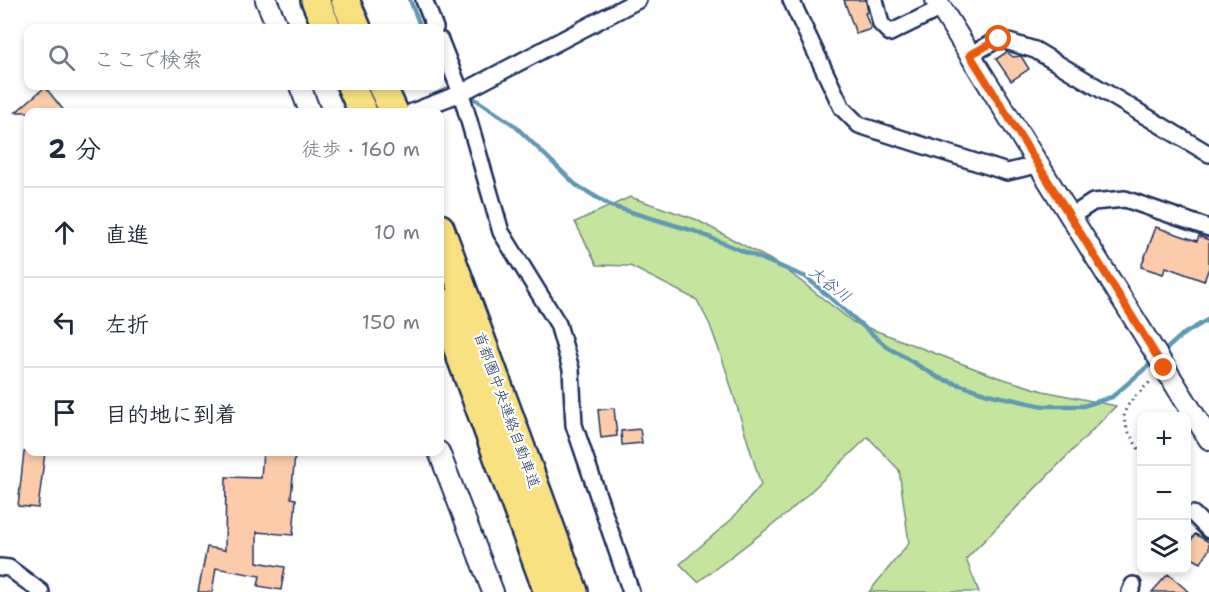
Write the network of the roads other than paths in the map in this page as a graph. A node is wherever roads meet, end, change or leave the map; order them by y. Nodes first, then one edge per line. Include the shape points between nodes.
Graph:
1 (266, 0) edge
2 (315, 0) edge
3 (345, 0) edge
4 (424, 0) edge
5 (638, 0) edge
6 (791, 0) edge
7 (874, 0) edge
8 (938, 4) edge
9 (276, 24) edge
10 (325, 24) edge
11 (355, 24) edge
12 (433, 24) edge
13 (444, 50) edge
14 (970, 55) junction
15 (302, 90) edge
16 (353, 90) edge
17 (384, 90) edge
18 (461, 93) junction
19 (308, 108) edge
20 (361, 108) edge
21 (392, 108) edge
22 (422, 108) edge
23 (1209, 154) edge
24 (1037, 165) junction
25 (1070, 217) junction
26 (1209, 228) edge
27 (444, 239) edge
28 (444, 312) edge
29 (1209, 439) edge
30 (441, 456) edge
31 (1192, 514) dead end
32 (1209, 530) edge
33 (0, 567) edge
34 (41, 592) edge
35 (493, 592) edge
36 (548, 592) edge
37 (574, 592) edge
38 (631, 592) edge

1 - 9 street
2 - 10 highway
3 - 11 highway
4 - 12 street
5 - 18 street
6 - 24 street via 842,108 859,125 1007,172
7 - 8 street via 881,24 890,33
8 - 14 street
13 - 18 street
14 - 23 street via 999,39 1035,50
14 - 24 street
15 - 19 street
16 - 20 highway
17 - 21 highway
18 - 22 street
18 - 38 street via 501,232 558,324 571,369 574,425
24 - 25 street
25 - 26 street via 1093,202 1125,199
25 - 29 street
27 - 37 highway, 首都圏中央連絡自動車道
28 - 36 highway, 首都圏中央連絡自動車道
30 - 35 street
31 - 32 street
33 - 34 street via 9,568

